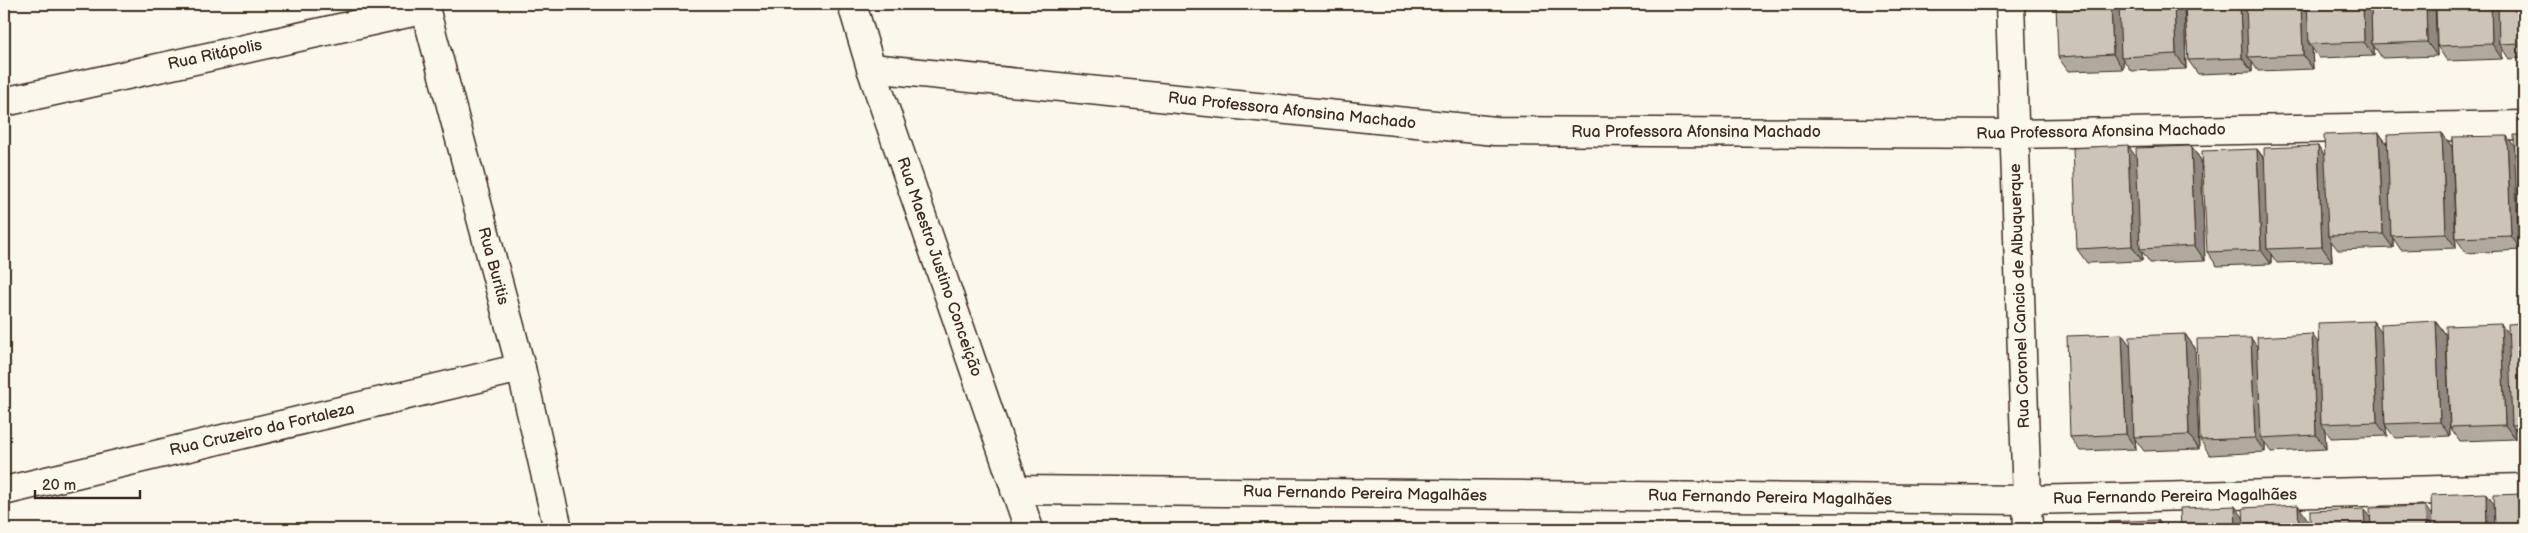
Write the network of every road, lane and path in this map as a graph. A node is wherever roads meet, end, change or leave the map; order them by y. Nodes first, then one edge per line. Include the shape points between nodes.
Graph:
1 (852, 4) edge
2 (2010, 4) edge
3 (425, 6) edge
4 (871, 68) junction
5 (4, 102) edge
6 (2524, 125) edge
7 (2013, 134) junction
8 (521, 368) junction
9 (2524, 488) edge
10 (1015, 490) junction
11 (4, 491) edge
12 (2028, 500) junction
13 (558, 529) edge
14 (1029, 529) edge
15 (2028, 529) edge

1 - 4 street, Rua Maestro Justino Conceição
2 - 7 street, Rua Coronel Cancio de Albuquerque
3 - 5 street, Rua Ritápolis
3 - 8 street, Rua Buritis
4 - 7 street, Rua Professora Afonsina Machado via 1495,132
4 - 10 street, Rua Maestro Justino Conceição
6 - 7 street, Rua Professora Afonsina Machado
7 - 12 street, Rua Coronel Cancio de Albuquerque
8 - 11 street, Rua Cruzeiro da Fortaleza
8 - 13 street, Rua Buritis
9 - 12 street, Rua Fernando Pereira Magalhães
10 - 12 street, Rua Fernando Pereira Magalhães
10 - 14 street, Rua Maestro Justino Conceição
12 - 15 street, Rua Coronel Cancio de Albuquerque

